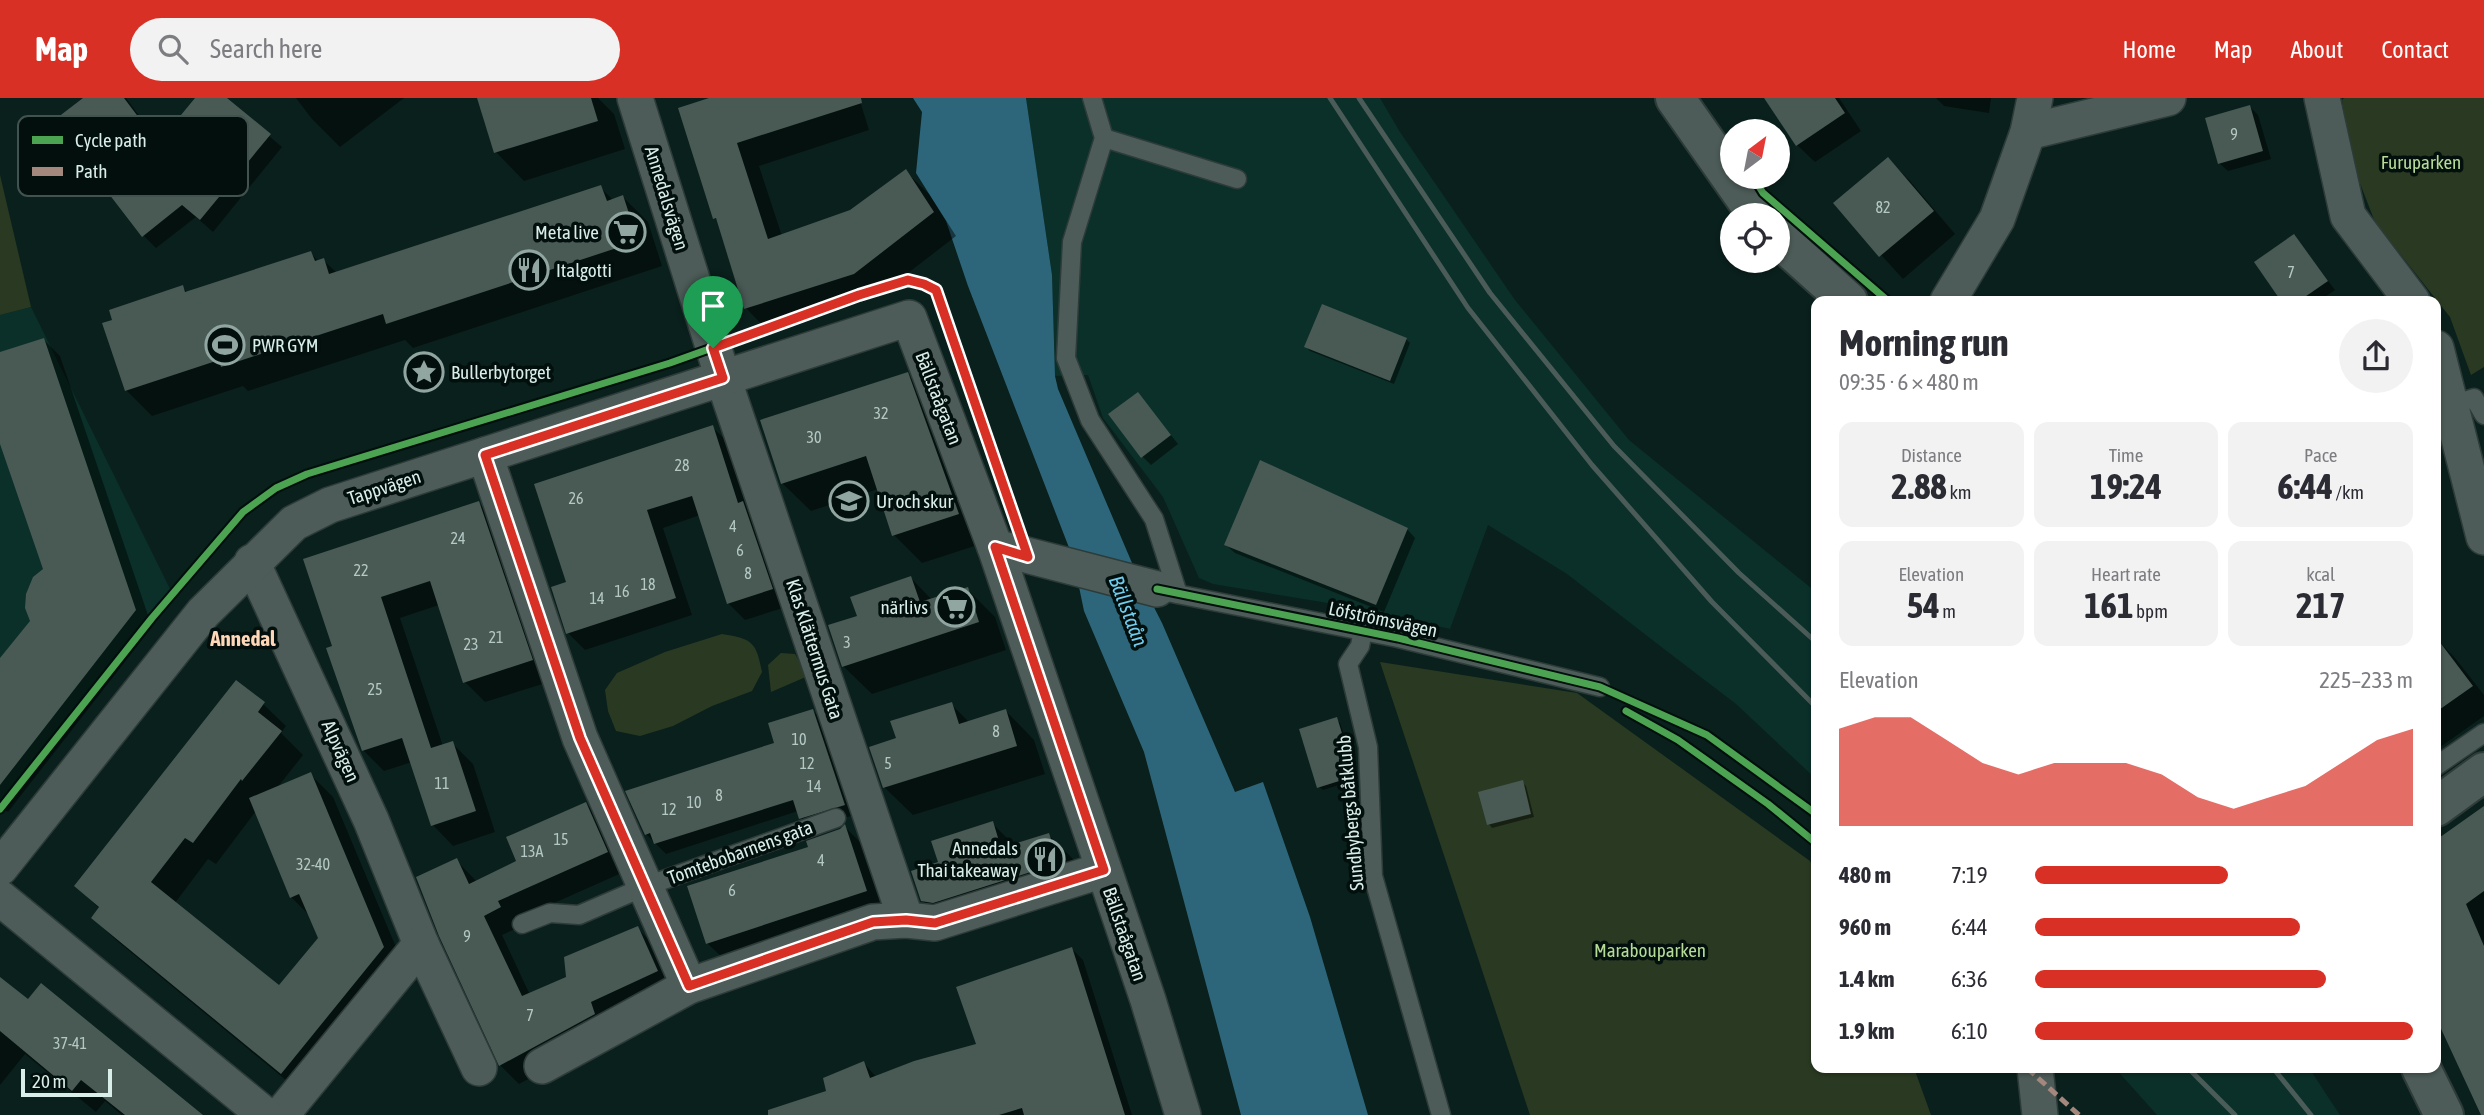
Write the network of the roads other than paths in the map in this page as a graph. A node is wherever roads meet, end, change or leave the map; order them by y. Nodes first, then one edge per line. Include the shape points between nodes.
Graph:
1 (635, 98) edge
2 (1091, 98) edge
3 (1675, 98) edge
4 (2035, 98) edge
5 (2168, 98) edge
6 (2322, 98) edge
7 (2028, 132) junction
8 (1104, 138) junction
9 (1237, 178) dead end
10 (1749, 203) edge
11 (1790, 250) edge
12 (1842, 296) edge
13 (1951, 296) edge
14 (2408, 296) edge
15 (909, 318) joint
16 (2441, 367) edge
17 (723, 378) junction
18 (2451, 405) junction
19 (2484, 415) edge
20 (485, 455) junction
21 (2484, 537) edge
22 (995, 547) junction
23 (253, 562) junction
24 (1167, 592) junction
25 (1363, 630) junction
26 (1600, 687) dead end
27 (2484, 733) edge
28 (2441, 763) edge
29 (2484, 772) edge
30 (2441, 803) edge
31 (836, 818) dead end
32 (0, 868) edge
33 (1104, 870) junction
34 (644, 887) junction
35 (0, 898) edge
36 (906, 920) junction
37 (522, 923) dead end
38 (422, 944) junction
39 (689, 986) junction
40 (542, 1066) dead end
41 (479, 1068) dead end
42 (2036, 1073) edge
43 (2423, 1073) edge
44 (2040, 1114) edge
45 (265, 1115) edge
46 (281, 1115) edge
47 (1183, 1115) edge
48 (1441, 1115) edge
49 (2444, 1115) edge

1 - 17 street, Annedalsvägen
2 - 8 lane
3 - 10 street
4 - 7 street
5 - 7 street
6 - 14 street via 2348,216
7 - 13 street via 1997,219
8 - 9 lane
8 - 24 lane via 1072,242 1066,358 1090,420 1154,519
11 - 12 street
15 - 17 street, Tappvägen
15 - 22 street, Bällstaågatan
16 - 18 street
17 - 20 street, Tappvägen
17 - 36 street, Klas Klättermus Gata
18 - 19 lane via 2474,398
18 - 21 street
20 - 23 street, Tappvägen via 330,505 294,523
20 - 34 street, Tomtebobarnens gata via 580,738
22 - 24 street, Löfströmsvägen
22 - 33 street, Bällstaågatan
23 - 32 street, Tappvägen via 200,616
23 - 38 street, Alpvägen via 372,820
24 - 25 lane, Löfströmsvägen
25 - 26 lane, Löfströmsvägen
25 - 48 lane, Sundbybergs båtklubb via 1360,646 1348,664 1368,747 1373,876
27 - 28 lane
29 - 30 street
31 - 34 lane, Tomtebobarnens gata
33 - 36 street via 935,923
33 - 47 street, Bällstaågatan
34 - 37 lane, Tomtebobarnens gata via 579,915 550,913
34 - 39 street, Tomtebobarnens gata
35 - 45 street
36 - 39 street via 873,922
38 - 41 street, Alpvägen
38 - 46 street
39 - 40 street
42 - 44 street
43 - 49 street

